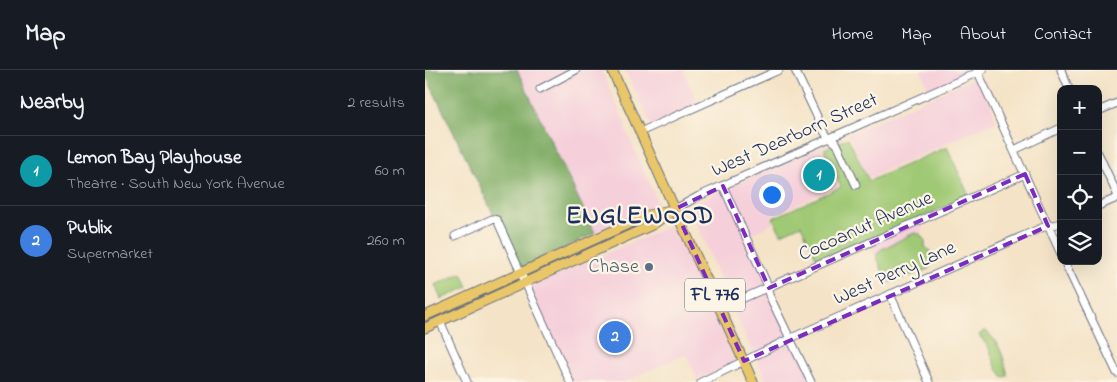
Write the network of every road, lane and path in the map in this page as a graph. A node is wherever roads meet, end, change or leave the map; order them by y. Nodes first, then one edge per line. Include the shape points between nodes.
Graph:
1 (576, 70) edge
2 (612, 70) edge
3 (779, 70) edge
4 (795, 70) edge
5 (1061, 70) edge
6 (979, 71) edge
7 (1067, 85) edge
8 (540, 89) dead end
9 (1117, 103) edge
10 (1102, 109) edge
11 (1057, 130) edge
12 (640, 132) junction
13 (830, 138) junction
14 (1014, 150) junction
15 (1102, 162) edge
16 (1025, 174) junction
17 (856, 185) dead end
18 (723, 186) junction
19 (1117, 196) edge
20 (1102, 204) edge
21 (675, 209) junction
22 (1057, 224) edge
23 (1048, 226) junction
24 (455, 236) dead end
25 (1057, 245) edge
26 (1066, 265) edge
27 (521, 273) junction
28 (526, 283) junction
29 (767, 288) junction
30 (891, 294) junction
31 (721, 308) junction
32 (425, 316) edge
33 (440, 321) junction
34 (425, 328) edge
35 (791, 338) junction
36 (744, 360) junction
37 (1117, 373) edge
38 (467, 382) edge
39 (570, 382) edge
40 (701, 382) edge
41 (753, 382) edge
42 (811, 382) edge
43 (929, 382) edge

1 - 8 street
2 - 12 main road, FL 776
3 - 12 street
4 - 13 street
5 - 7 street
6 - 13 street, West Dearborn Street
6 - 14 street
9 - 10 street
11 - 14 street
12 - 21 main road, FL 776
13 - 17 street via 837,144
13 - 18 street, West Dearborn Street
14 - 16 street
15 - 19 street
16 - 23 street
16 - 29 street, Cocoanut Avenue
18 - 21 street, West Dearborn Street
18 - 29 street
19 - 20 street
21 - 27 main road via 648,214
21 - 28 main road via 652,224
21 - 31 main road, FL 776
22 - 23 street, West Perry Lane
23 - 25 street
23 - 30 street, West Perry Lane
24 - 27 street via 497,220
26 - 37 street
27 - 28 street
27 - 32 main road
28 - 33 main road
28 - 39 street
29 - 31 street, Cocoanut Avenue
29 - 35 street
30 - 35 street, West Perry Lane
30 - 43 street
31 - 36 main road, FL 776
33 - 34 main road
33 - 38 street
35 - 36 street, West Perry Lane
35 - 42 street
36 - 40 street, West Perry Lane
36 - 41 main road, FL 776

